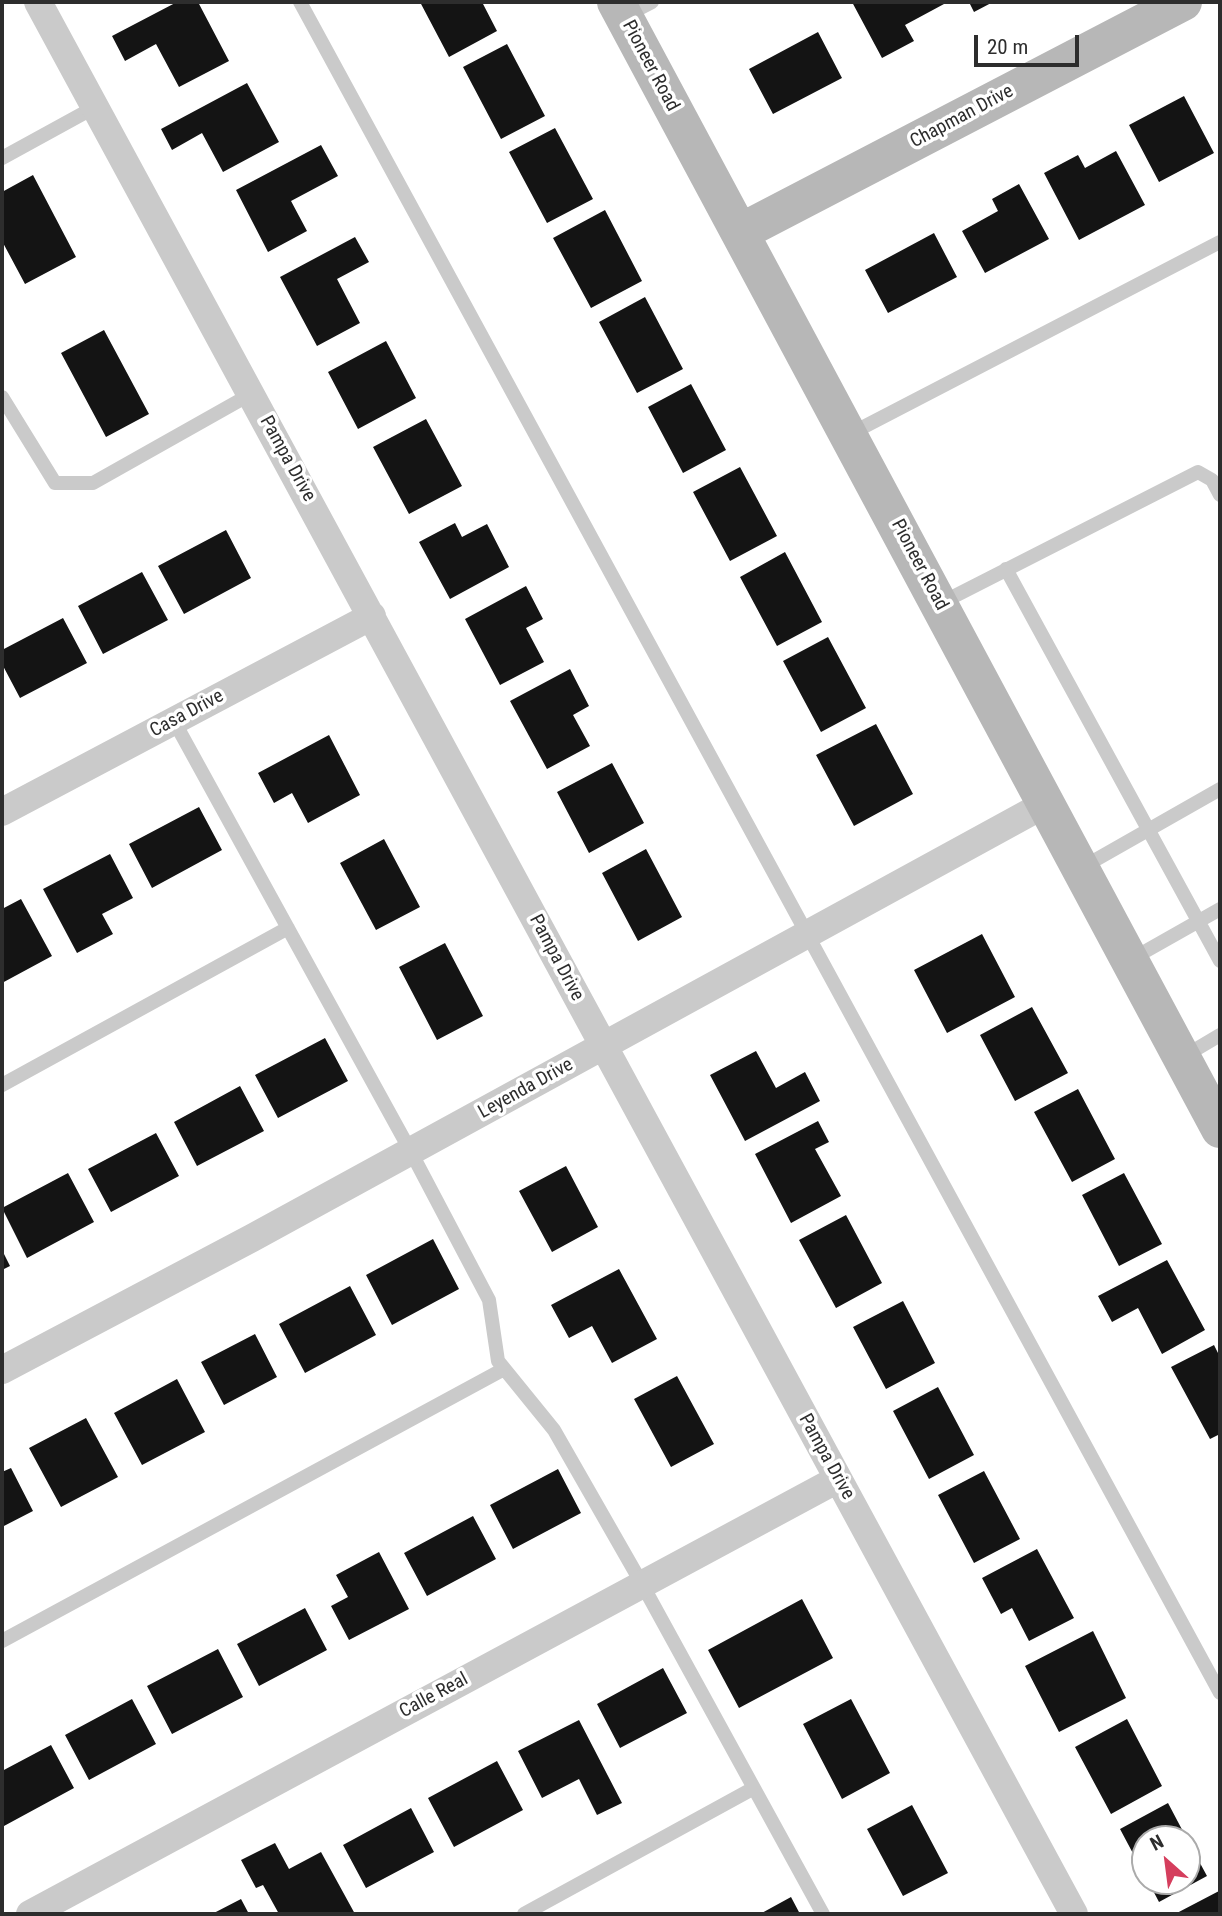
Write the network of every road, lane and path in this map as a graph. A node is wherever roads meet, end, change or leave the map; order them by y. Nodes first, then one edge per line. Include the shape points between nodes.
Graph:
1 (38, 2) edge
2 (300, 2) edge
3 (1182, 2) edge
4 (631, 7) edge
5 (95, 107) junction
6 (2, 158) edge
7 (741, 232) junction
8 (1220, 242) edge
9 (251, 394) junction
10 (2, 397) edge
11 (849, 434) junction
12 (1220, 495) edge
13 (1006, 569) junction
14 (940, 603) junction
15 (372, 616) junction
16 (174, 721) junction
17 (1220, 789) edge
18 (1047, 803) junction
19 (2, 810) edge
20 (1150, 829) junction
21 (1081, 868) junction
22 (1220, 909) edge
23 (1199, 921) junction
24 (288, 928) junction
25 (808, 934) junction
26 (1130, 960) junction
27 (1220, 961) edge
28 (1220, 1035) edge
29 (603, 1047) junction
30 (1182, 1057) junction
31 (2, 1085) edge
32 (1220, 1129) edge
33 (411, 1152) junction
34 (504, 1369) junction
35 (2, 1370) edge
36 (838, 1479) junction
37 (642, 1584) junction
38 (2, 1641) edge
39 (1220, 1693) edge
40 (754, 1788) junction
41 (1066, 1912) edge
42 (30, 1914) edge
43 (524, 1914) edge
44 (823, 1914) edge

1 - 5 street, Pampa Drive
2 - 25 lane
3 - 7 main road, Chapman Drive
4 - 7 main road, Pioneer Road
5 - 6 lane
5 - 9 street, Pampa Drive
7 - 11 main road, Pioneer Road
8 - 11 lane
9 - 10 lane via 93,483 55,483
9 - 15 street, Pampa Drive
11 - 14 main road, Pioneer Road
12 - 13 lane via 1212,480 1198,472
13 - 14 lane
13 - 20 lane
14 - 18 main road, Pioneer Road
15 - 16 street, Casa Drive
15 - 29 street, Pampa Drive
16 - 19 street, Casa Drive
16 - 24 lane
17 - 20 lane
18 - 21 main road, Pioneer Road
18 - 25 street, Leyenda Drive
20 - 21 lane
20 - 23 lane
21 - 26 main road, Pioneer Road
22 - 23 lane
23 - 26 lane
23 - 27 lane
24 - 31 lane
24 - 33 lane
25 - 29 street, Leyenda Drive
25 - 39 lane
26 - 30 main road, Pioneer Road
28 - 30 lane
29 - 33 street, Leyenda Drive
29 - 36 street, Pampa Drive
30 - 32 main road, Pioneer Road
33 - 34 lane via 489,1300 498,1362
33 - 35 street, Leyenda Drive
34 - 37 lane via 554,1430
34 - 38 lane
36 - 37 street, Calle Real
36 - 41 street, Pampa Drive
37 - 40 lane
37 - 42 street, Calle Real
40 - 43 lane
40 - 44 lane

